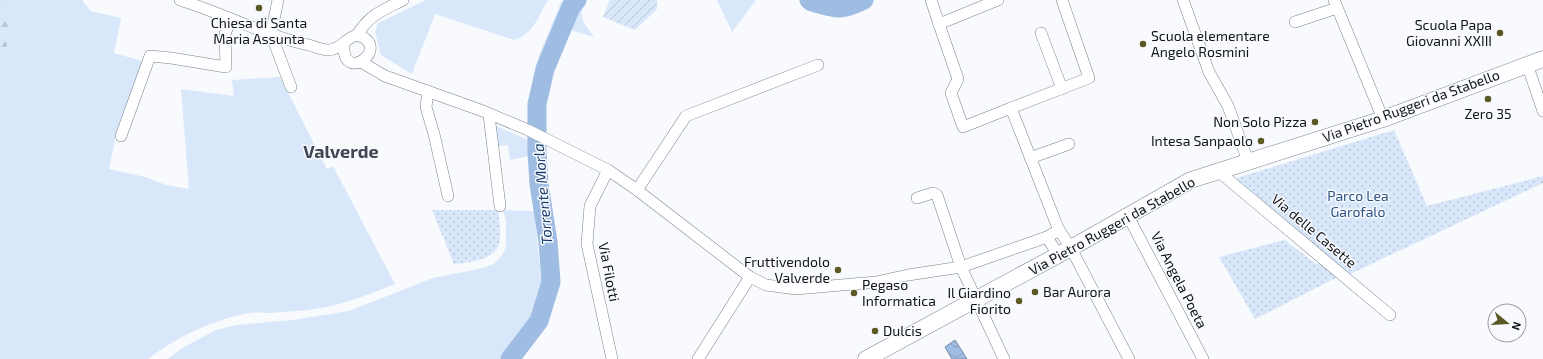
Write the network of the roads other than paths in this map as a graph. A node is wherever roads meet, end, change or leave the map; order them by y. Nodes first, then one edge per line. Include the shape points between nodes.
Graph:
1 (180, 0) edge
2 (278, 0) edge
3 (403, 0) edge
4 (931, 0) edge
5 (996, 0) edge
6 (1062, 0) edge
7 (1183, 0) edge
8 (1336, 4) edge
9 (231, 19) junction
10 (1295, 22) dead end
11 (939, 24) junction
12 (1041, 33) dead end
13 (270, 34) junction
14 (362, 38) junction
15 (290, 41) junction
16 (344, 44) junction
17 (345, 57) junction
18 (365, 58) junction
19 (1543, 59) edge
20 (1527, 64) junction
21 (818, 65) dead end
22 (291, 87) dead end
23 (1062, 89) junction
24 (428, 91) junction
25 (1011, 108) junction
26 (1543, 110) edge
27 (489, 115) junction
28 (1383, 119) junction
29 (122, 136) dead end
30 (1069, 144) dead end
31 (1030, 158) junction
32 (1248, 161) junction
33 (608, 170) junction
34 (1218, 171) junction
35 (637, 190) junction
36 (448, 196) dead end
37 (917, 198) dead end
38 (500, 206) dead end
39 (1128, 216) junction
40 (1059, 230) junction
41 (1047, 237) junction
42 (1064, 252) junction
43 (961, 267) junction
44 (750, 277) junction
45 (976, 300) junction
46 (1390, 315) dead end
47 (612, 359) edge
48 (698, 359) edge
49 (866, 359) edge
50 (1004, 359) edge
51 (1129, 359) edge
52 (1203, 359) edge

1 - 9 street
2 - 13 street
3 - 14 street via 371,17
4 - 11 street
5 - 11 street
6 - 23 street via 1090,78
7 - 32 street via 1209,72 1228,106
8 - 10 street
8 - 28 street
9 - 13 street
9 - 29 street via 225,34 226,67 150,56
11 - 25 street via 958,79 951,93 963,126
12 - 23 street
13 - 15 street
13 - 22 street
14 - 16 street via 347,39
14 - 18 street via 370,46
15 - 16 street via 328,50
15 - 17 street via 322,55
16 - 17 street
17 - 18 street via 356,63
18 - 24 street via 385,76
19 - 20 street, Via Pietro Ruggeri da Stabello
20 - 26 street
20 - 28 street, Via Pietro Ruggeri da Stabello
21 - 35 street via 686,116
23 - 25 street
24 - 27 street
24 - 36 street via 426,107
25 - 31 street
27 - 33 street via 528,130
27 - 38 street
28 - 32 street, Via Pietro Ruggeri da Stabello
30 - 31 street
31 - 40 street
32 - 34 street, Via Pietro Ruggeri da Stabello
33 - 35 street
33 - 47 street, Via Filotti via 590,206 587,244
34 - 39 street, Via Pietro Ruggeri da Stabello via 1191,180
34 - 46 street, Via delle Casette
35 - 44 street
37 - 43 street via 933,193 937,195
39 - 42 street, Via Pietro Ruggeri da Stabello
39 - 52 street, Via Angela Poeta
40 - 41 street
40 - 42 street
41 - 42 street
41 - 43 street
42 - 45 street, Via Pietro Ruggeri da Stabello
42 - 51 street via 1074,254
43 - 44 street via 876,282 796,289 766,286
43 - 45 street
44 - 48 street
45 - 49 street, Via Pietro Ruggeri da Stabello
45 - 50 street

